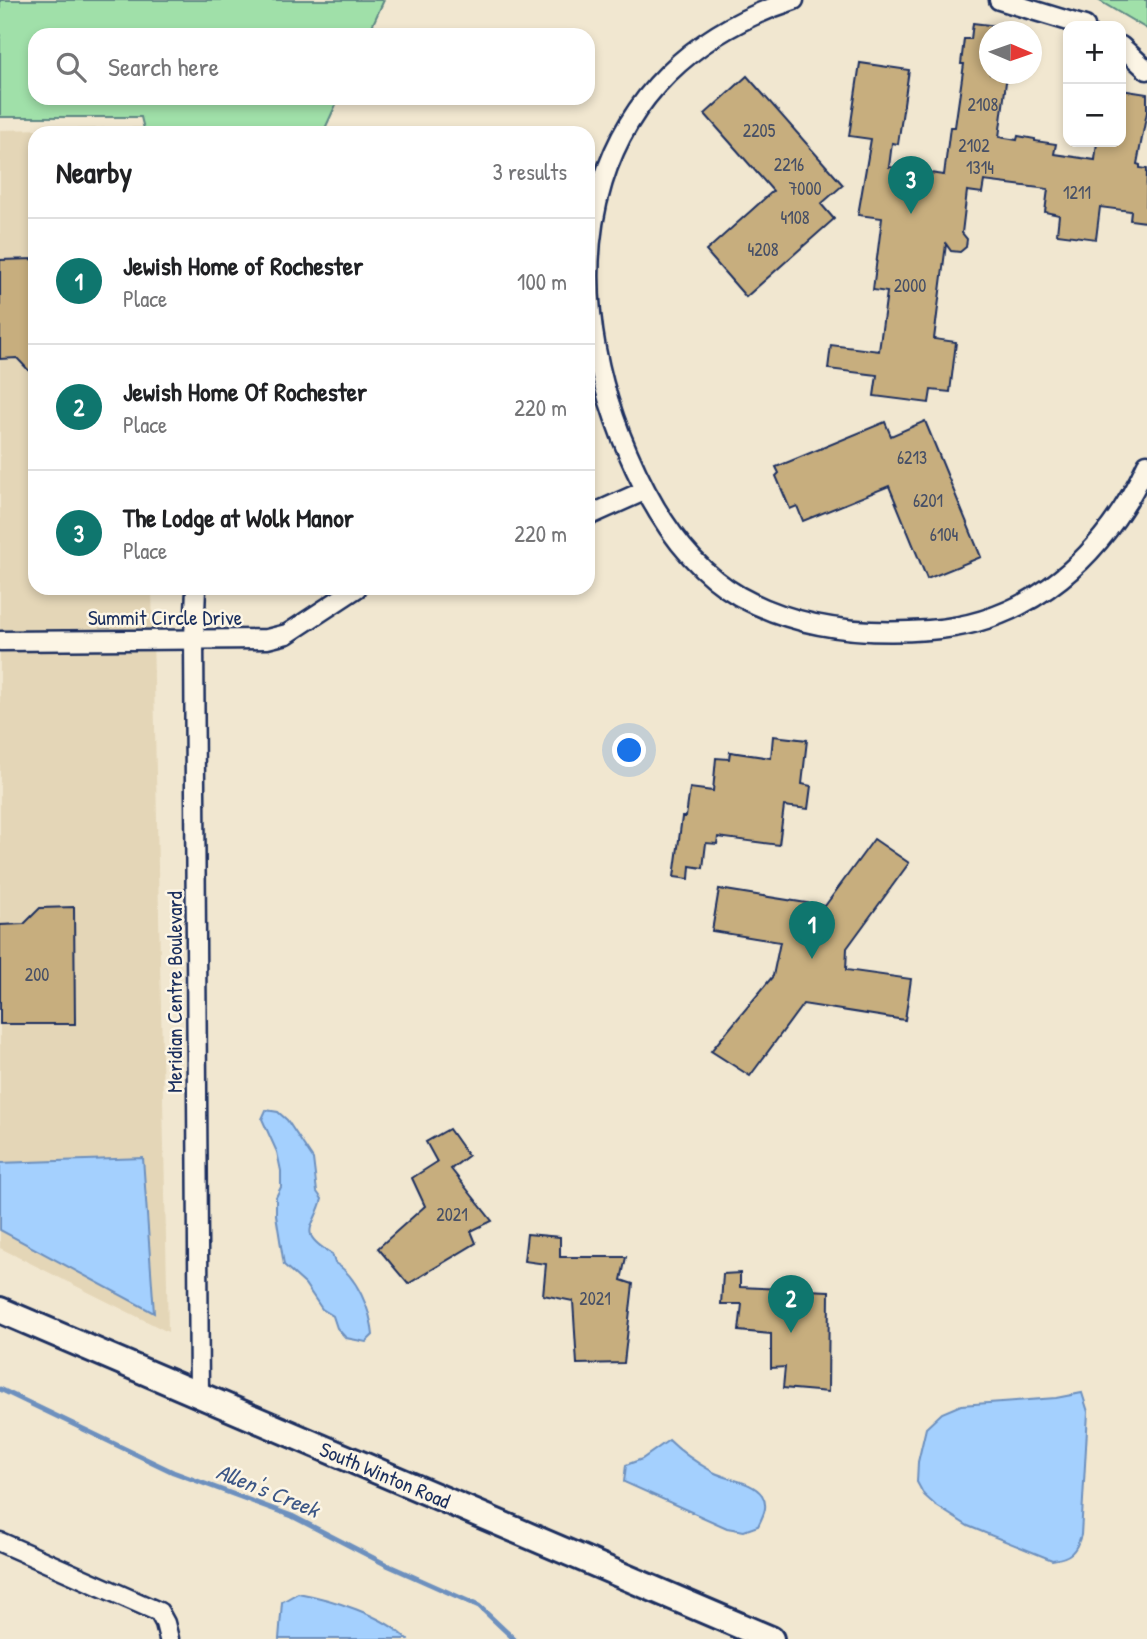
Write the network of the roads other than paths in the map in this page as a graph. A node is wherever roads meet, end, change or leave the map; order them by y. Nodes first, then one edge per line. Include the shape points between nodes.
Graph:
1 (793, 0) edge
2 (999, 0) edge
3 (1068, 21) edge
4 (1126, 51) edge
5 (1147, 70) edge
6 (595, 213) edge
7 (595, 342) edge
8 (1147, 464) edge
9 (644, 491) junction
10 (595, 513) edge
11 (196, 595) edge
12 (346, 595) edge
13 (194, 639) junction
14 (0, 641) edge
15 (0, 1310) edge
16 (199, 1396) junction
17 (0, 1542) edge
18 (169, 1639) edge
19 (771, 1639) edge

1 - 6 street via 718,34 670,70 627,123 604,176
2 - 3 street
4 - 5 street
7 - 9 street via 607,397
8 - 9 street via 1105,534 1048,589 984,621 906,632 809,623 737,595 682,546
9 - 10 street
11 - 13 street, Meridian Centre Boulevard
12 - 13 street, Summit Circle Drive via 287,634 267,639
13 - 14 street, Summit Circle Drive
13 - 16 street, Meridian Centre Boulevard
15 - 16 main road, South Winton Road
16 - 19 main road, South Winton Road
17 - 18 street via 159,1612

